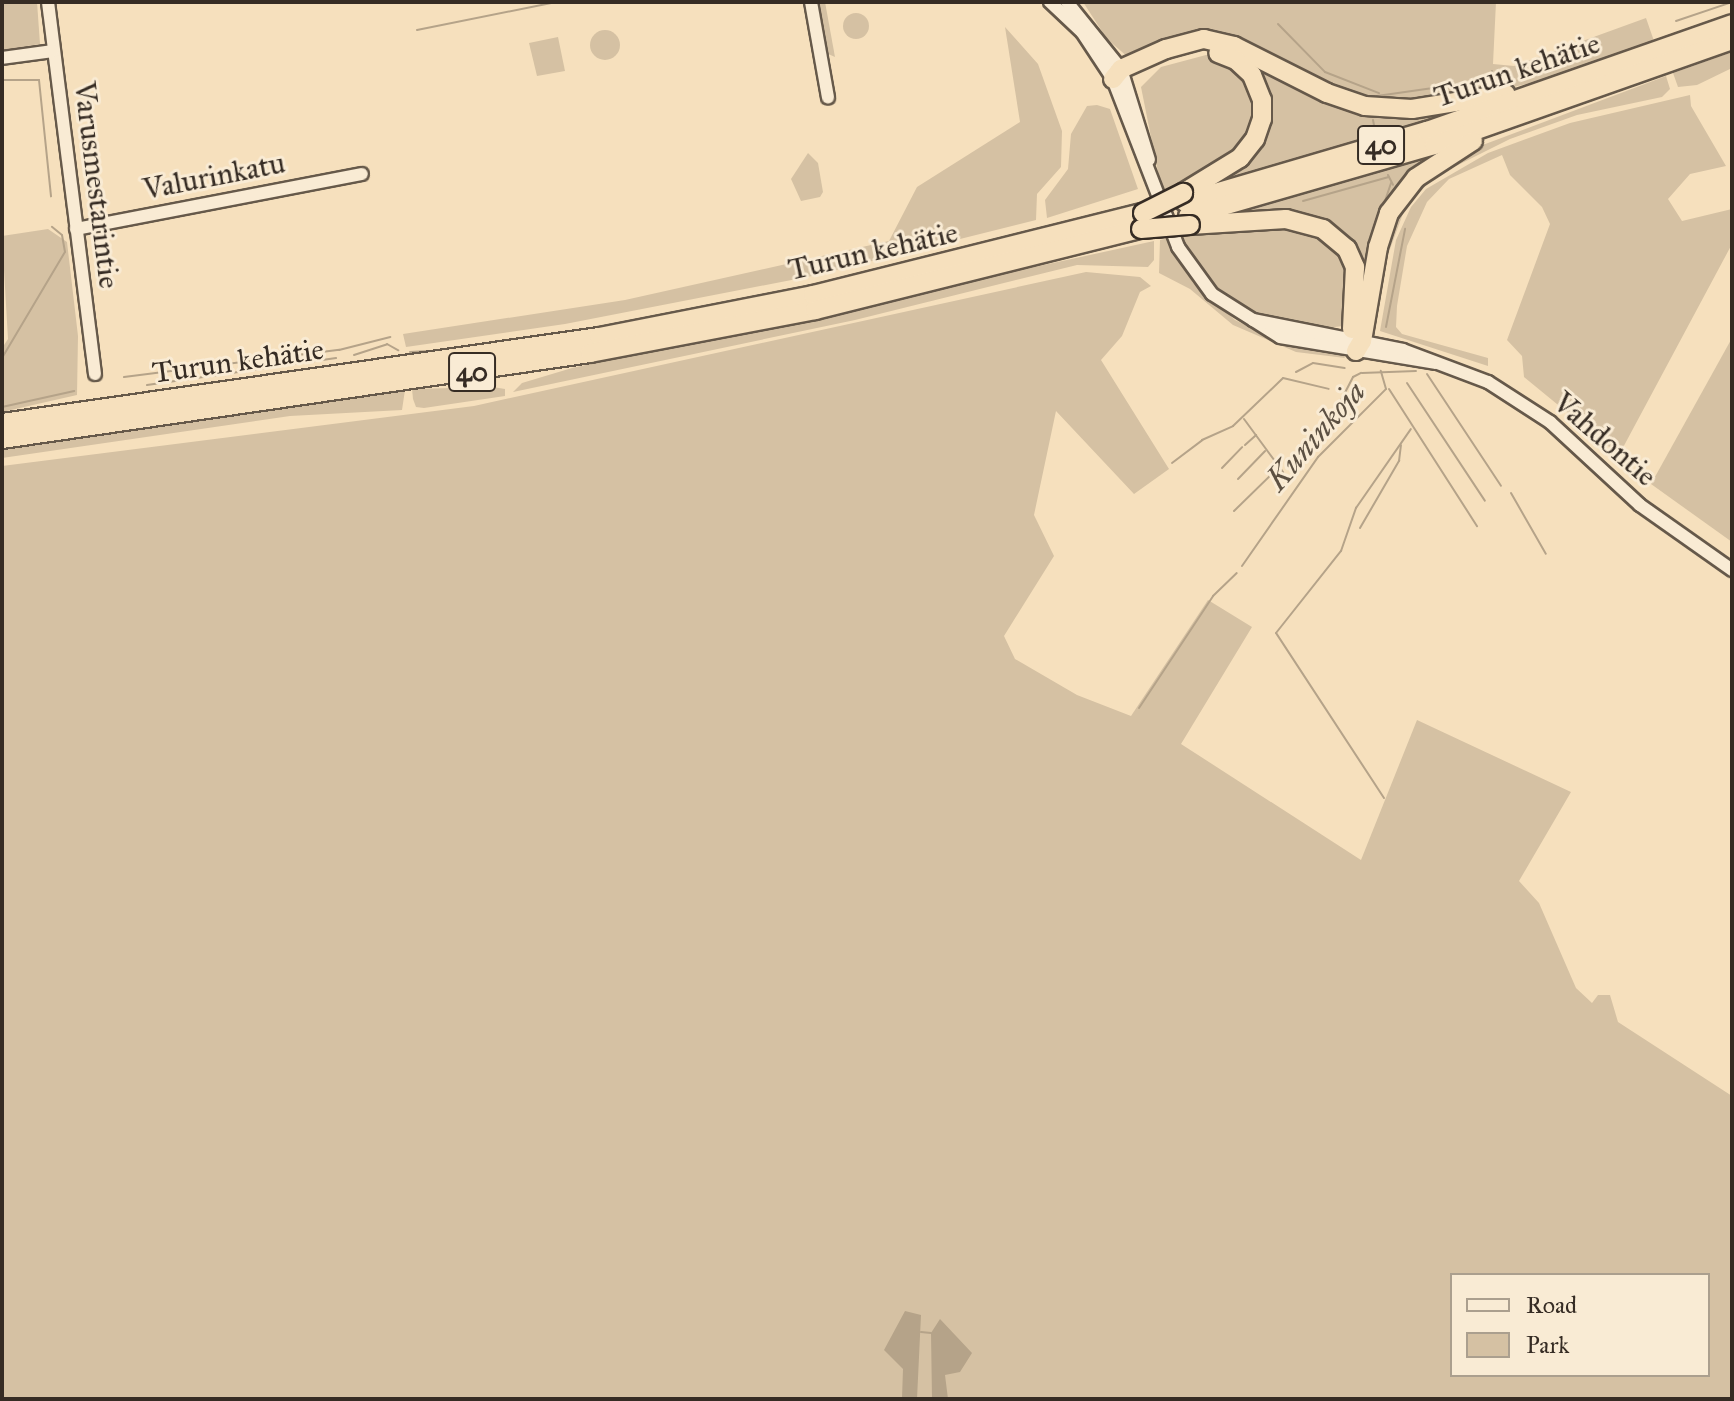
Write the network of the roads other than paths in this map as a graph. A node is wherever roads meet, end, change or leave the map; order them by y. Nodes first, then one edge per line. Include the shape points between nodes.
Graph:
1 (48, 2) edge
2 (811, 2) edge
3 (1060, 4) edge
4 (1732, 24) edge
5 (1732, 40) edge
6 (53, 51) junction
7 (2, 58) edge
8 (1120, 76) junction
9 (1576, 81) junction
10 (828, 97) dead end
11 (1514, 118) junction
12 (362, 174) dead end
13 (1186, 209) junction
14 (1137, 222) junction
15 (76, 229) junction
16 (1356, 344) junction
17 (95, 374) dead end
18 (2, 423) edge
19 (2, 439) edge
20 (1732, 570) edge

1 - 6 street, Varusmestarintie
2 - 10 street
3 - 8 street, Vahdontie
4 - 9 highway, Turun kehätie / 40
5 - 11 highway, Turun kehätie / 40
6 - 7 street
6 - 15 street, Varusmestarintie
8 - 9 highway via 1178,44 1215,41 1339,98 1394,109
8 - 13 highway via 1203,51 1236,60 1256,83 1262,119 1250,147
8 - 16 street, Vahdontie via 1151,175 1191,269 1212,294 1280,337
9 - 13 highway, Turun kehätie / 40
11 - 13 highway, Turun kehätie / 40
11 - 16 highway via 1429,167 1397,200 1378,247
12 - 15 street, Valurinkatu
13 - 14 highway, bridge
13 - 14 highway, bridge
13 - 16 highway via 1286,219 1333,236 1347,249 1357,274
14 - 18 highway, Turun kehätie / 40 via 599,337
14 - 19 highway, Turun kehätie / 40 via 815,310 590,353
15 - 17 street, Varusmestarintie
16 - 20 street, Vahdontie via 1435,363 1522,402 1640,505

